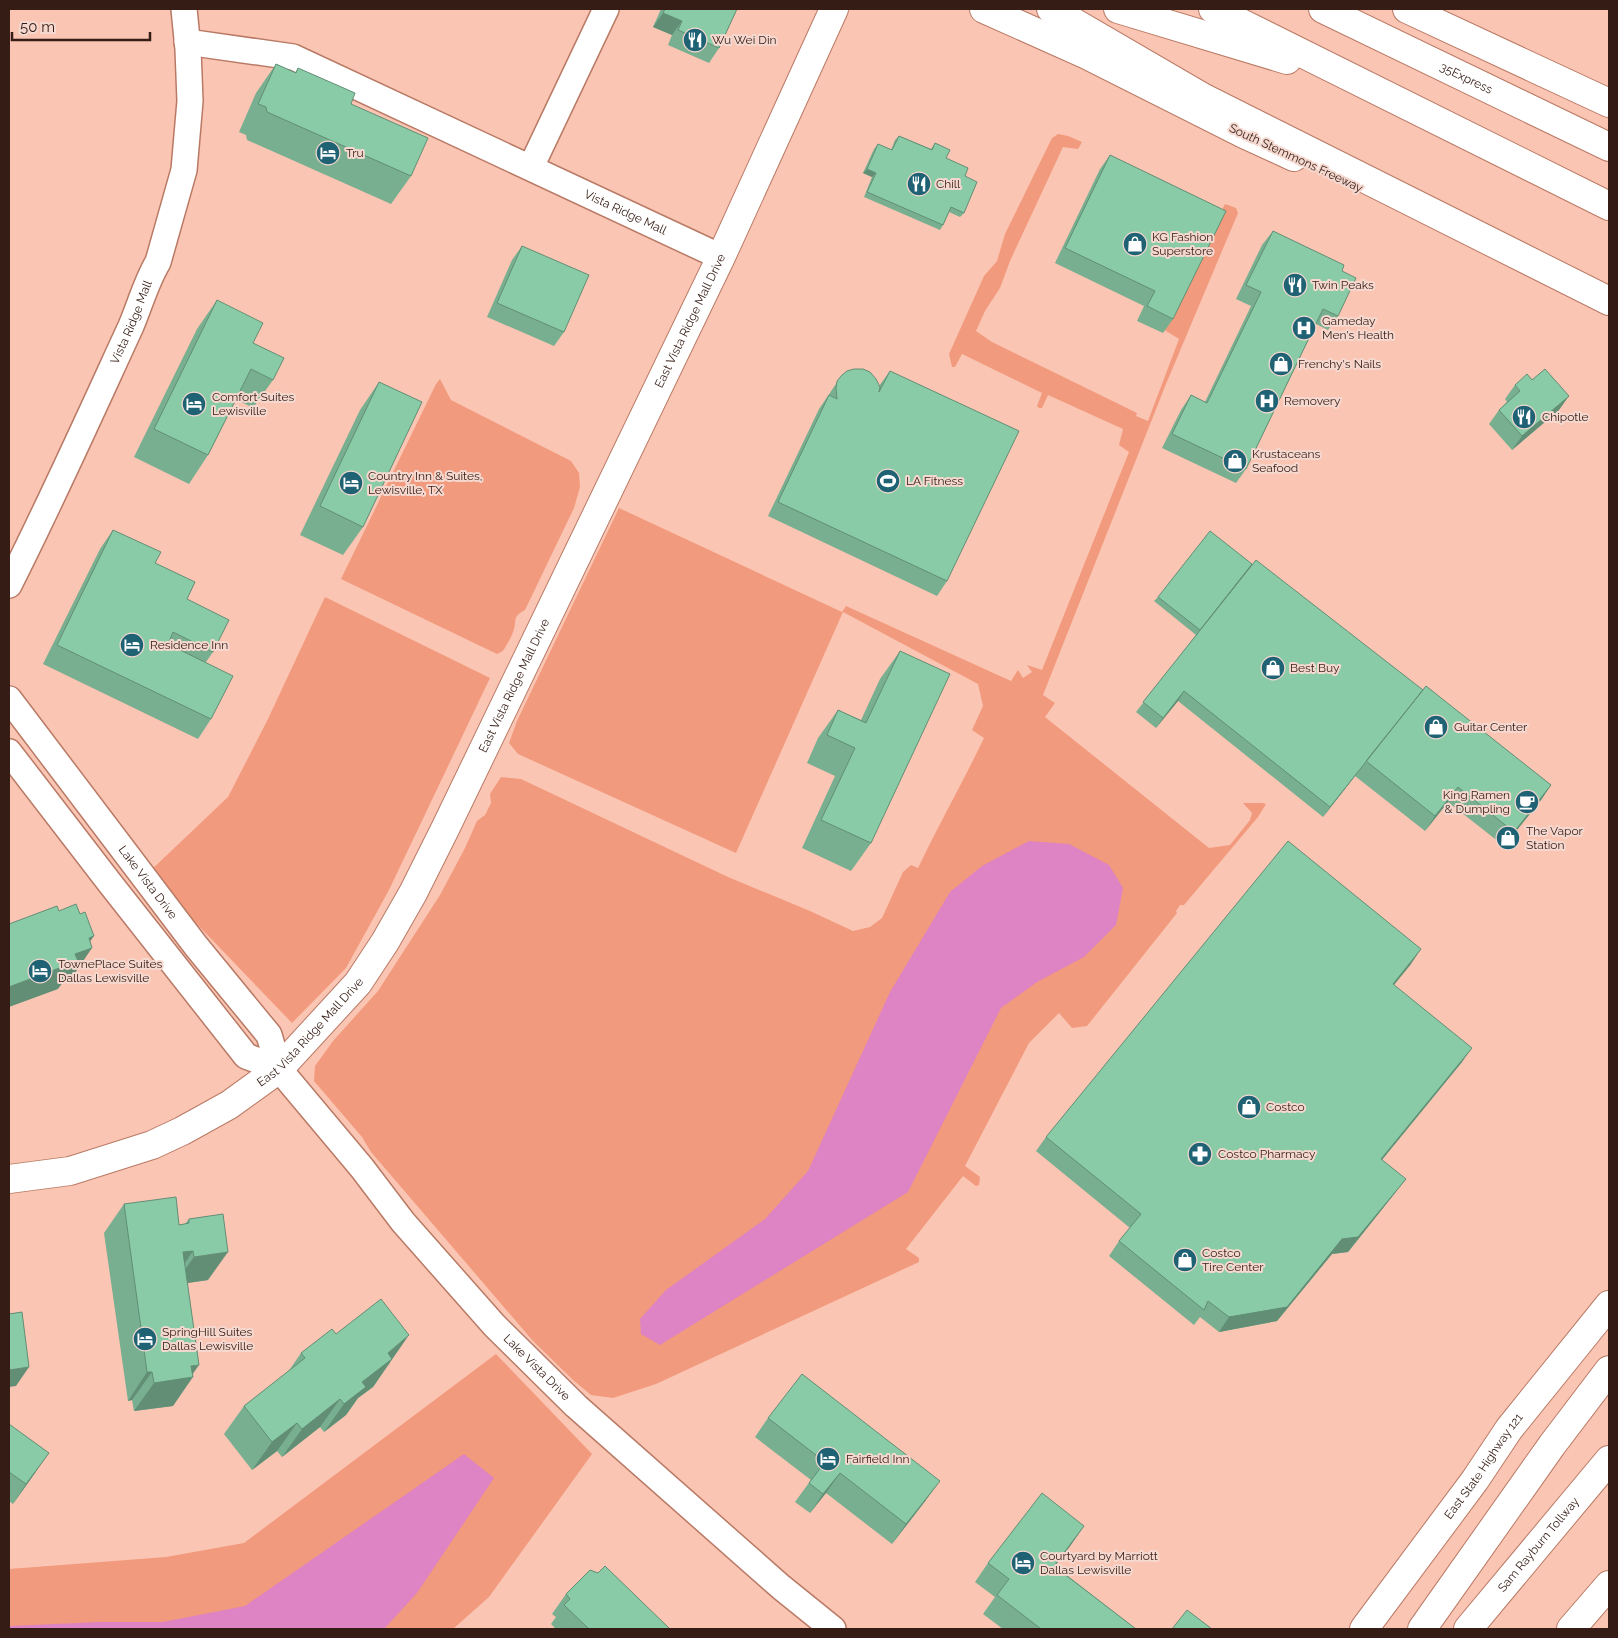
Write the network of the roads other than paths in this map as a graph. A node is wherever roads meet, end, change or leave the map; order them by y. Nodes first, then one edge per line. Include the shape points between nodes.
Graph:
1 (184, 9) edge
2 (606, 9) edge
3 (834, 9) edge
4 (984, 9) edge
5 (1051, 9) edge
6 (1118, 9) edge
7 (1213, 9) edge
8 (1323, 9) edge
9 (1406, 9) edge
10 (187, 42) junction
11 (1362, 83) junction
12 (1609, 103) edge
13 (1609, 147) edge
14 (531, 167) junction
15 (1609, 206) edge
16 (721, 257) junction
17 (1609, 301) edge
18 (1609, 305) edge
19 (9, 586) edge
20 (9, 699) edge
21 (9, 752) edge
22 (278, 1069) junction
23 (9, 1179) edge
24 (1609, 1305) edge
25 (1609, 1370) edge
26 (1609, 1460) edge
27 (1609, 1585) edge
28 (832, 1629) edge
29 (1364, 1629) edge
30 (1422, 1629) edge
31 (1468, 1629) edge
32 (1572, 1629) edge

1 - 10 street, Vista Ridge Mall
2 - 14 street
3 - 16 main road, East Vista Ridge Mall Drive
4 - 18 main road, South Stemmons Freeway via 1087,55 1244,134
5 - 17 main road via 1204,98
6 - 11 main road
7 - 11 main road
8 - 13 main road, 35Express
9 - 12 main road
10 - 14 street, Vista Ridge Mall via 293,57
10 - 19 street, Vista Ridge Mall via 190,101 184,170 158,262
11 - 15 main road
14 - 16 street, Vista Ridge Mall
16 - 22 main road, East Vista Ridge Mall Drive via 413,893 386,942 358,983
20 - 22 street, Lake Vista Drive via 196,946 269,1035
21 - 22 street, Lake Vista Drive via 246,1056
22 - 23 main road, East Vista Ridge Mall Drive via 229,1105 152,1146 70,1171
22 - 28 street, Lake Vista Drive via 403,1222 494,1325 576,1406
24 - 29 main road, East State Highway 121 via 1509,1429
25 - 30 main road
26 - 31 main road, Sam Rayburn Tollway
27 - 32 main road

